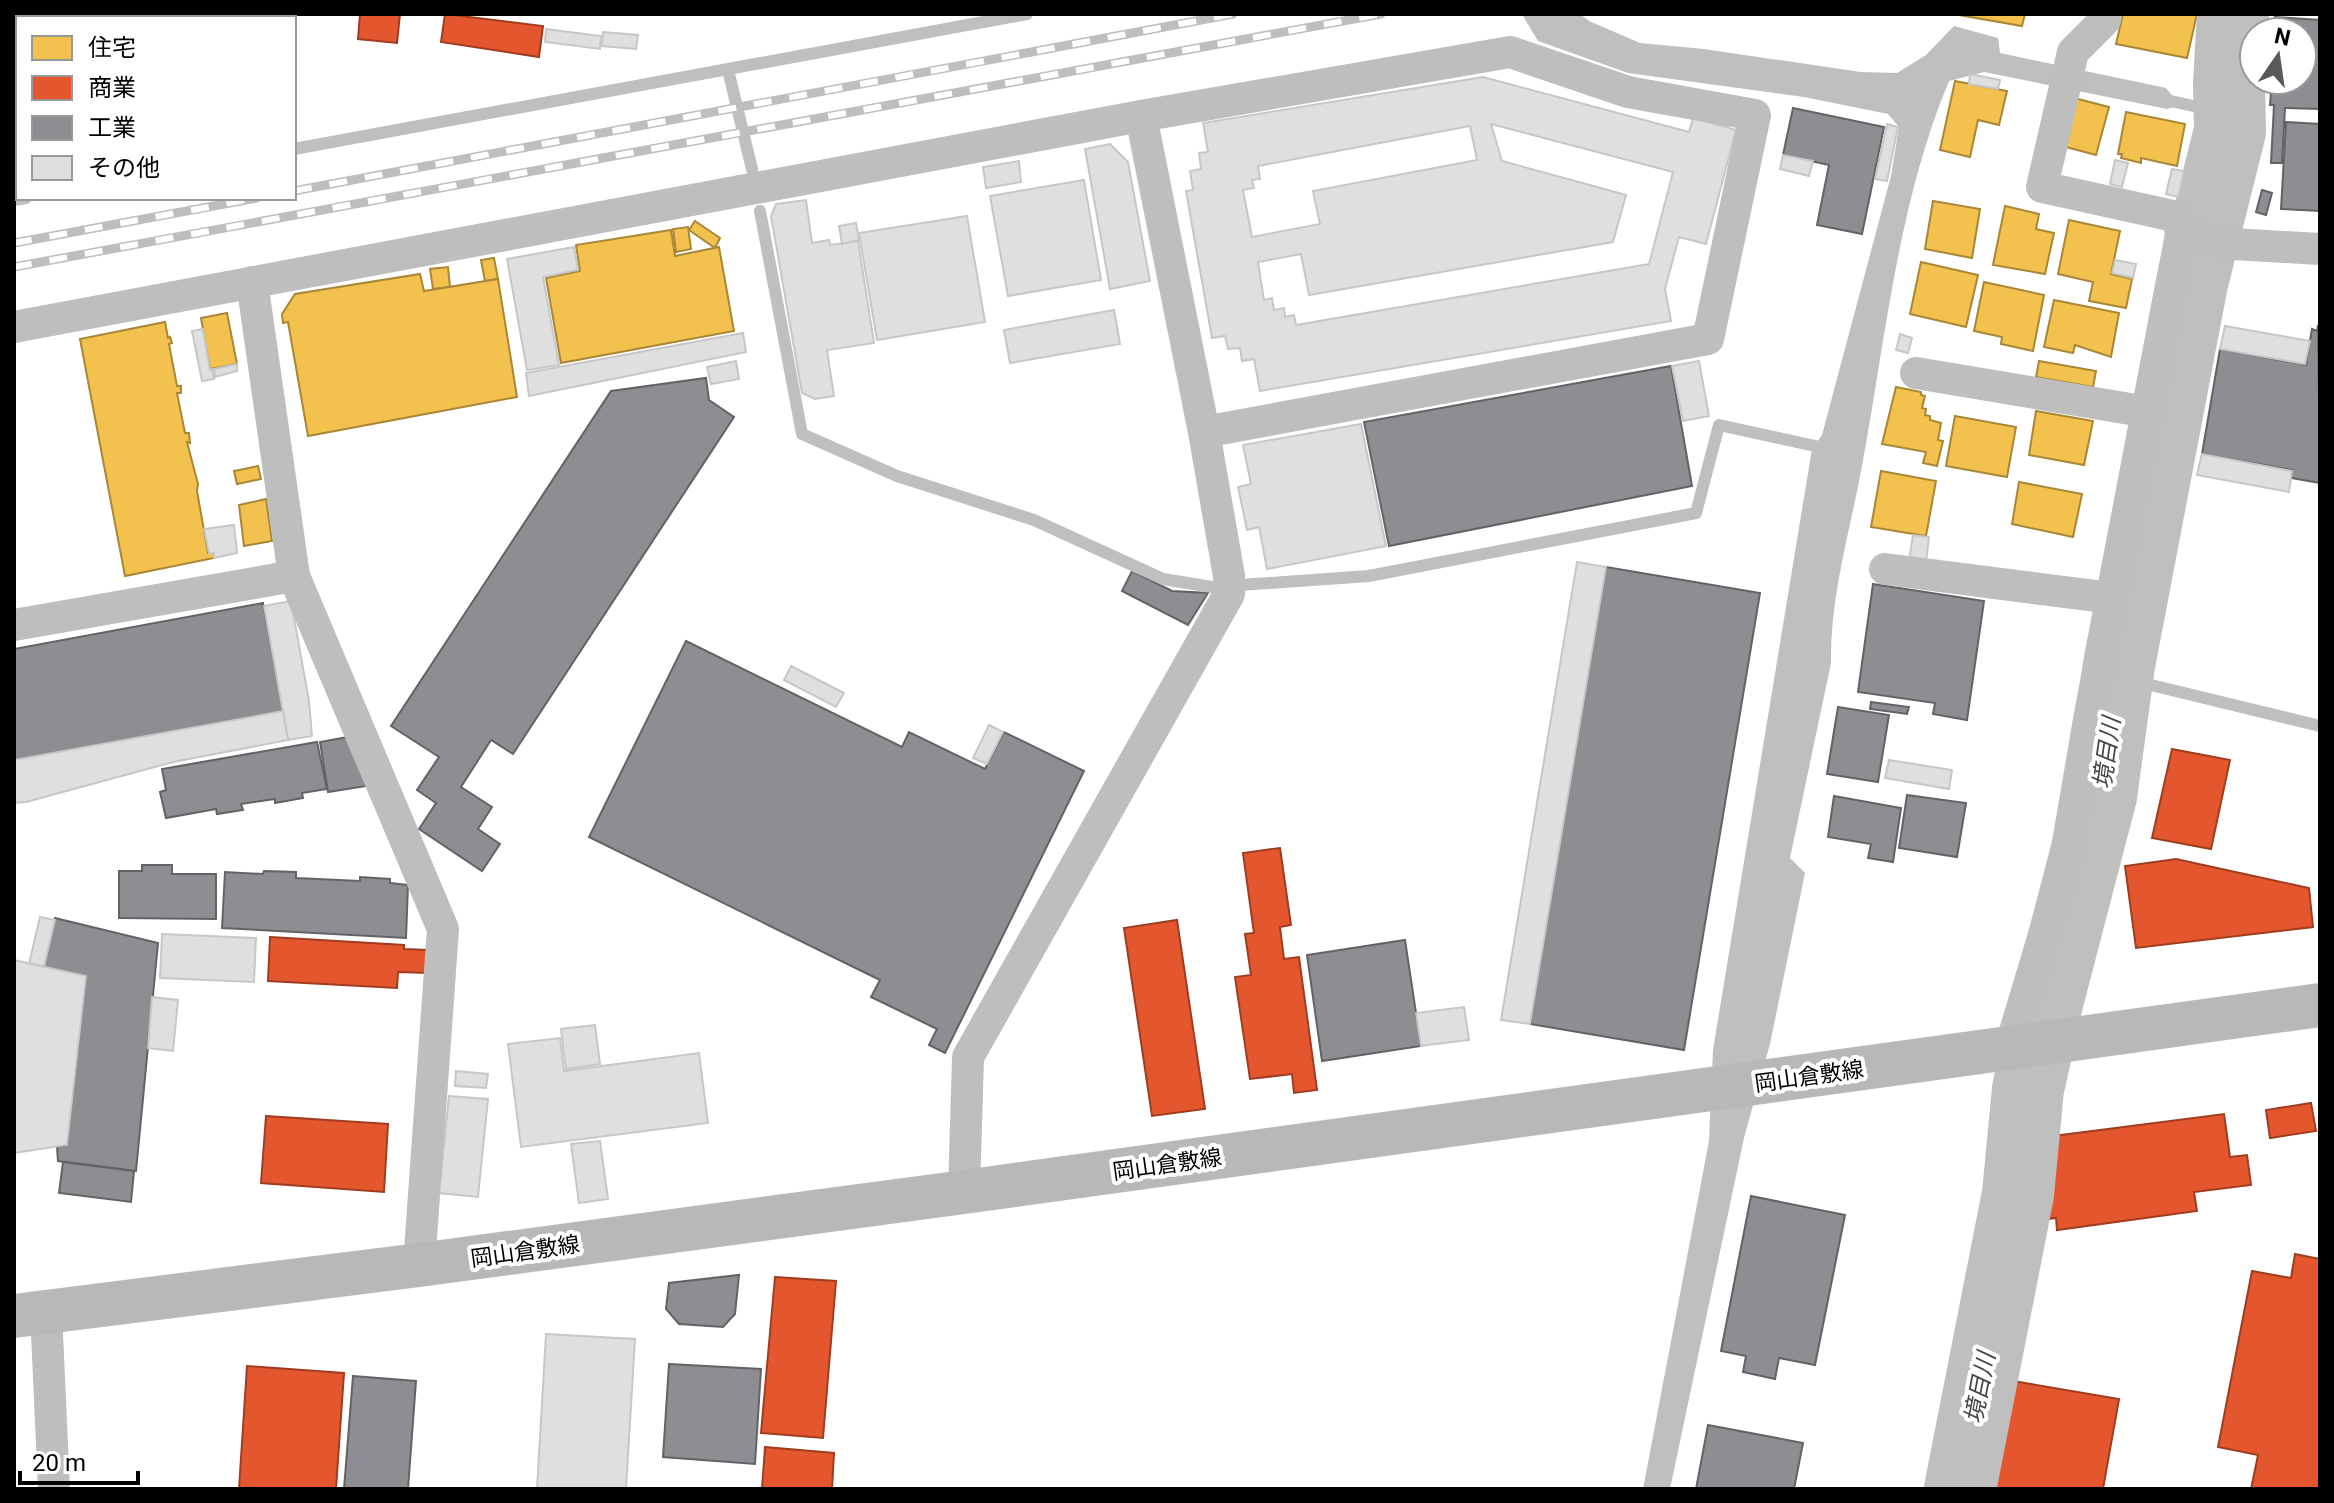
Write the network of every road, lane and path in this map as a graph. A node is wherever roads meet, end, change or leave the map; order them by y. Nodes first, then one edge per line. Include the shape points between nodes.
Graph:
1 (2106, 14) edge
2 (1141, 116) junction
3 (2186, 235) junction
4 (2320, 249) edge
5 (252, 282) junction
6 (14, 327) edge
7 (1916, 373) dead end
8 (2148, 412) junction
9 (1204, 432) junction
10 (1885, 569) dead end
11 (294, 576) junction
12 (2112, 598) junction
13 (14, 625) edge
14 (2320, 1005) edge
15 (2010, 1048) junction
16 (964, 1192) junction
17 (419, 1265) junction
18 (30, 1314) edge
19 (54, 1489) edge

1 - 3 street via 2073,52 2042,187 2178,217
2 - 5 street
2 - 9 street
2 - 9 street via 1510,52 1628,92 1755,115 1708,339
3 - 4 street via 2233,244
3 - 8 street
5 - 6 street
5 - 11 street
7 - 8 street
8 - 12 street
9 - 16 street via 1229,585 968,1057
10 - 12 street
11 - 13 street
11 - 17 street via 443,929
12 - 15 street via 2063,872
14 - 15 main road, 岡山倉敷線
15 - 16 main road, 岡山倉敷線
16 - 17 main road, 岡山倉敷線
17 - 18 main road, 岡山倉敷線
18 - 19 street

